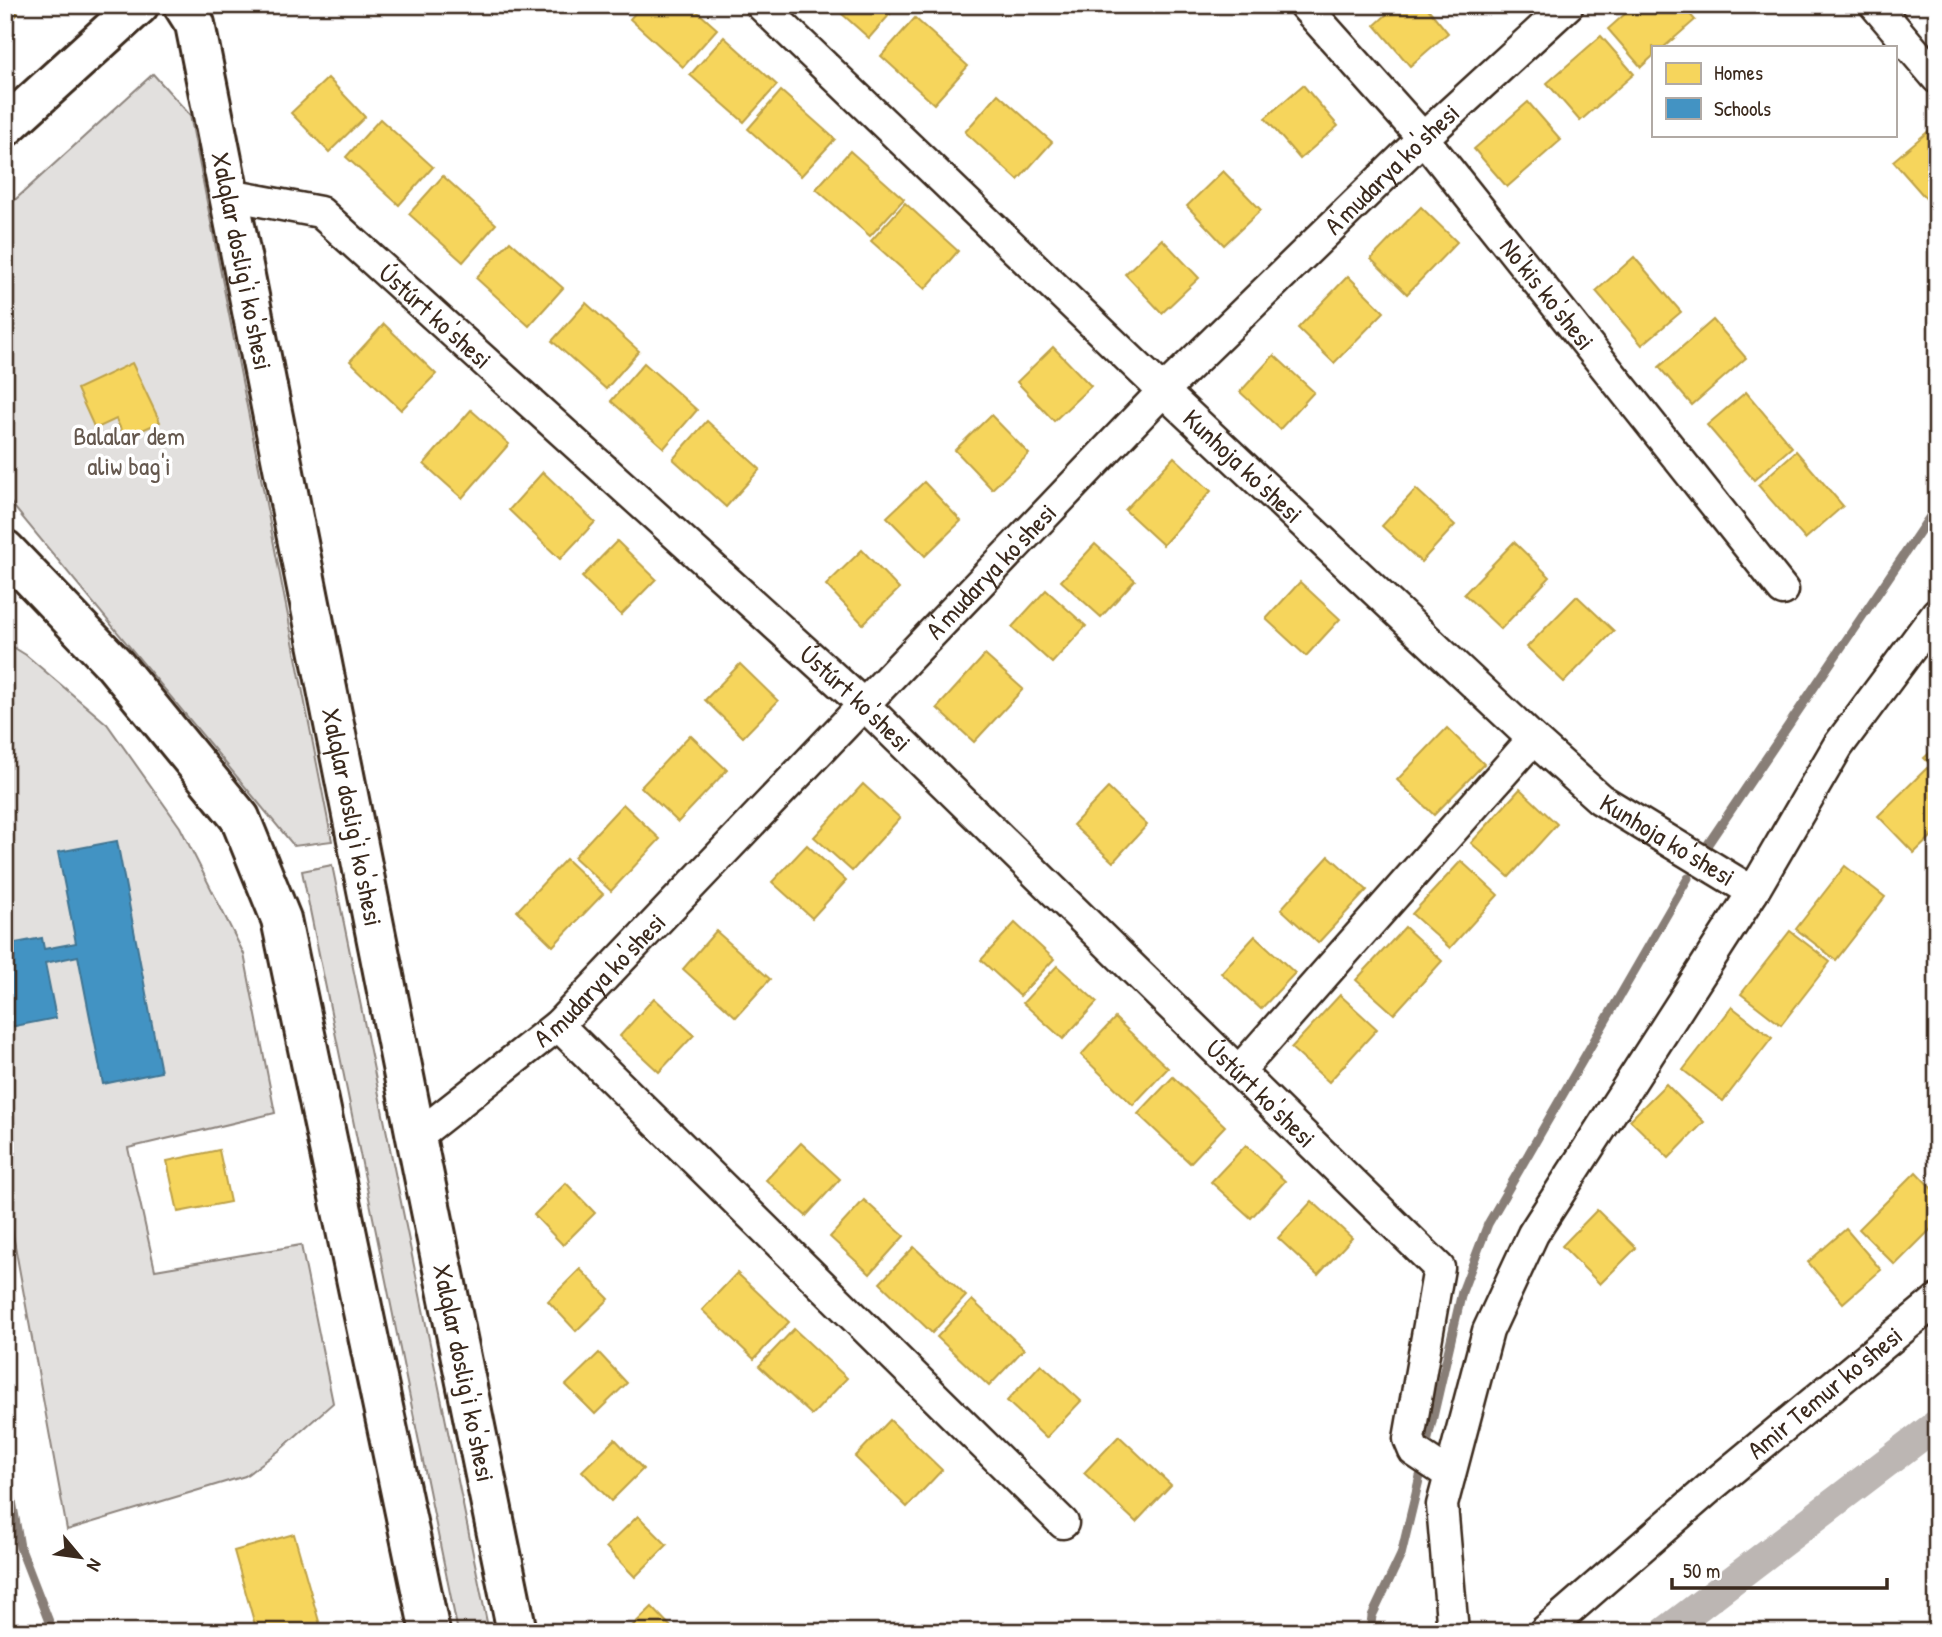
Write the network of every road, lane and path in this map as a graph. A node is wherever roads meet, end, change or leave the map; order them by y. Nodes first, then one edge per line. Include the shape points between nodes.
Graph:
1 (139, 5) edge
2 (183, 5) edge
3 (761, 5) edge
4 (1304, 5) edge
5 (1568, 5) edge
6 (1875, 5) edge
7 (1937, 78) edge
8 (5, 127) edge
9 (1423, 138) junction
10 (229, 195) junction
11 (1163, 391) junction
12 (5, 550) edge
13 (1783, 590) dead end
14 (1937, 613) edge
15 (864, 705) junction
16 (1533, 739) junction
17 (1753, 892) junction
18 (558, 1025) junction
19 (1239, 1071) junction
20 (416, 1137) junction
21 (1937, 1300) edge
22 (1450, 1475) junction
23 (1063, 1523) dead end
24 (430, 1632) edge
25 (517, 1632) edge
26 (1453, 1632) edge
27 (1544, 1632) edge

1 - 8 main road
2 - 10 main road, Xalqlar doslig'i ko'shesi via 195,24
3 - 11 street, Kunhoja ko'shesi
4 - 9 street, No'kis ko'shesi
5 - 9 street, A'mudarya ko'shesi
6 - 7 street
9 - 11 street, A'mudarya ko'shesi
9 - 13 street, No'kis ko'shesi
10 - 15 street, Ústúrt ko'shesi via 320,212
10 - 20 main road, Xalqlar doslig'i ko'shesi
11 - 15 street, A'mudarya ko'shesi
11 - 16 street, Kunhoja ko'shesi
12 - 24 main road via 114,664 240,818 281,919
14 - 17 street via 1838,746
15 - 18 street, A'mudarya ko'shesi
15 - 19 street, Ústúrt ko'shesi
16 - 17 street, Kunhoja ko'shesi via 1600,799
16 - 19 street
17 - 22 street via 1532,1234 1488,1331
18 - 20 street, A'mudarya ko'shesi
18 - 23 street
19 - 22 street, Ústúrt ko'shesi via 1439,1268 1409,1439 1414,1451
20 - 25 main road, Xalqlar doslig'i ko'shesi
21 - 27 street, Amir Temur ko'shesi
22 - 26 street via 1443,1505

